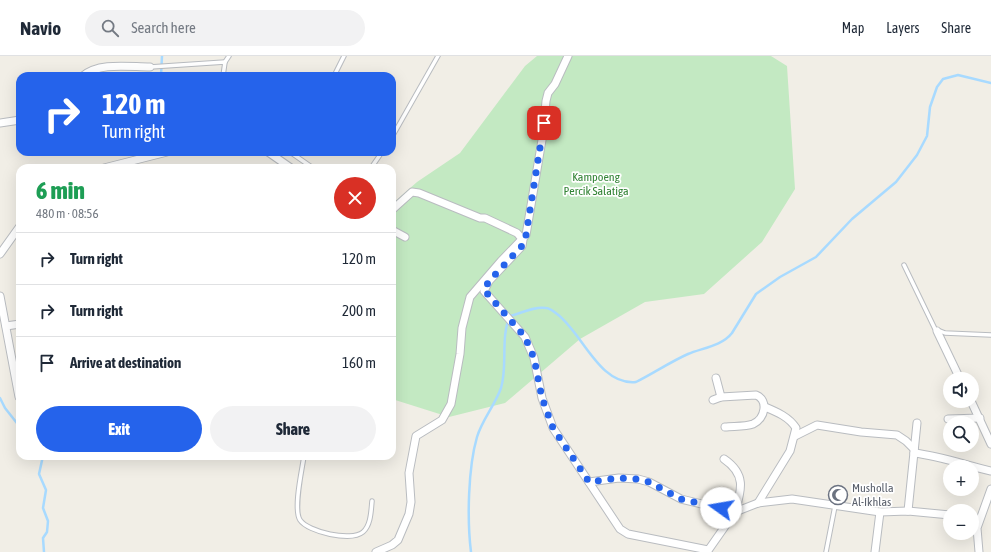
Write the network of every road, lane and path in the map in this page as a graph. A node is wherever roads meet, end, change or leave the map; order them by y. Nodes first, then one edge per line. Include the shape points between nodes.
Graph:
1 (229, 56) edge
2 (344, 56) edge
3 (438, 56) edge
4 (568, 56) edge
5 (225, 62) junction
6 (150, 67) joint
7 (87, 72) edge
8 (224, 72) edge
9 (336, 72) edge
10 (16, 121) edge
11 (0, 123) edge
12 (396, 130) edge
13 (154, 156) edge
14 (274, 156) edge
15 (296, 156) edge
16 (127, 164) edge
17 (285, 164) edge
18 (307, 164) edge
19 (396, 206) edge
20 (16, 232) edge
21 (396, 232) edge
22 (405, 237) dead end
23 (523, 240) junction
24 (0, 254) edge
25 (904, 265) dead end
26 (0, 296) edge
27 (16, 325) edge
28 (6, 326) junction
29 (937, 331) junction
30 (991, 335) edge
31 (16, 365) edge
32 (957, 372) edge
33 (716, 378) dead end
34 (721, 397) junction
35 (713, 400) dead end
36 (765, 408) junction
37 (975, 408) edge
38 (980, 418) joint
39 (917, 423) dead end
40 (725, 427) dead end
41 (795, 436) junction
42 (991, 444) edge
43 (914, 451) junction
44 (724, 459) dead end
45 (304, 460) edge
46 (991, 471) edge
47 (589, 482) junction
48 (991, 489) edge
49 (372, 500) dead end
50 (758, 503) junction
51 (835, 505) junction
52 (908, 511) junction
53 (735, 512) junction
54 (880, 512) junction
55 (979, 513) edge
56 (943, 514) edge
57 (978, 540) edge
58 (708, 551) edge
59 (376, 552) edge
60 (826, 552) edge
61 (875, 552) edge
62 (979, 552) edge

1 - 5 lane
2 - 9 lane
3 - 12 lane
4 - 23 street via 546,101 528,227
5 - 6 lane
5 - 8 lane
6 - 7 street via 102,68
10 - 11 street
13 - 16 street
14 - 17 street
15 - 18 lane
19 - 23 street via 412,192 419,193 494,222 517,233
20 - 24 street
21 - 22 street
23 - 47 street via 522,246 489,281 484,290 525,337 534,358 542,398 553,428
23 - 59 street via 470,297 462,328 451,404 442,420 416,436 409,478 411,507 405,526 398,540
25 - 29 lane
26 - 28 street
27 - 28 street
28 - 31 street
29 - 30 lane
29 - 32 street
33 - 34 street
34 - 35 street
34 - 36 street via 756,395 763,401
36 - 40 street via 753,424
36 - 41 street via 793,423 796,428
37 - 38 street
38 - 42 street
39 - 43 street
41 - 43 street via 817,425 897,435
41 - 50 street via 790,451
43 - 46 street
43 - 52 street
44 - 53 street via 734,467 740,481
45 - 49 lane via 298,506 300,520 305,524 334,536 355,536 367,527
47 - 53 street via 619,478 638,479 681,499
47 - 58 street via 620,530 628,534
48 - 55 street
50 - 51 street via 792,499
50 - 53 street
51 - 54 street
51 - 60 lane
52 - 54 street
52 - 56 street
53 - 58 street
54 - 61 street
57 - 62 street

